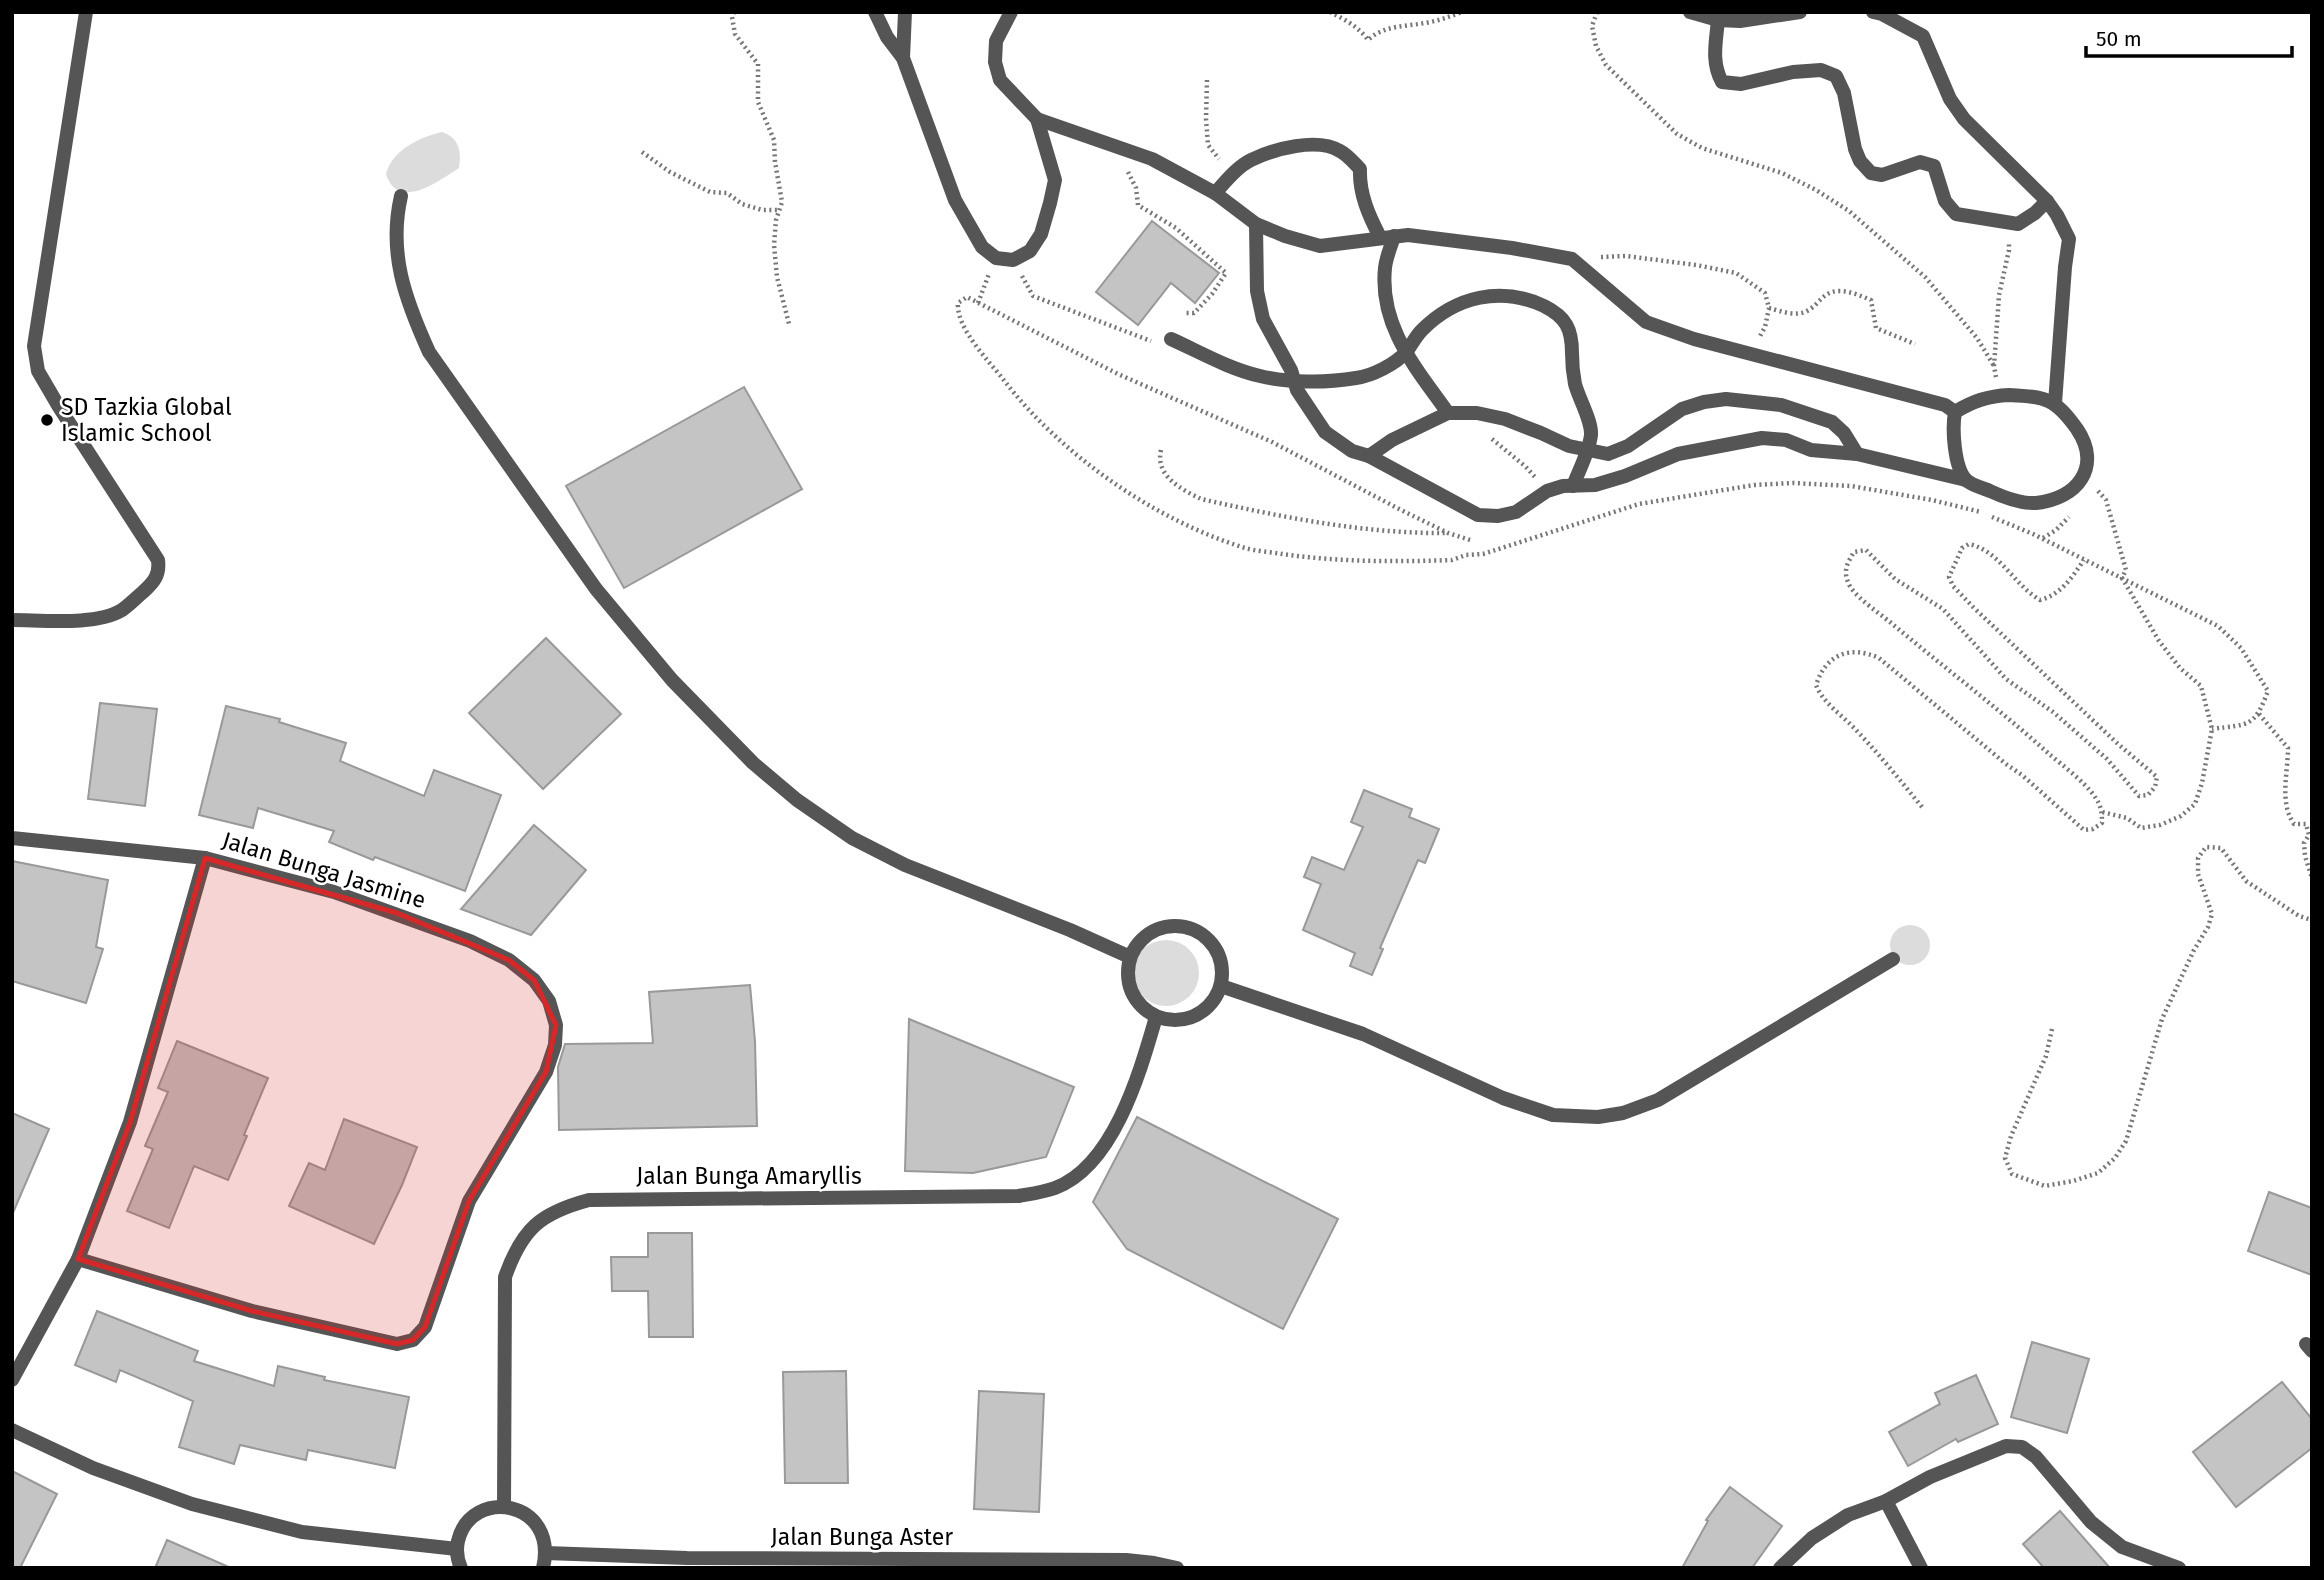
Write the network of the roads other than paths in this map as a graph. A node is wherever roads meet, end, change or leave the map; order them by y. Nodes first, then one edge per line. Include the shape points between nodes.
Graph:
1 (86, 12) edge
2 (875, 12) edge
3 (905, 12) edge
4 (1011, 12) edge
5 (1690, 12) edge
6 (1800, 12) edge
7 (1873, 12) edge
8 (1718, 20) junction
9 (903, 58) junction
10 (1037, 119) junction
11 (1215, 193) junction
12 (401, 196) dead end
13 (2048, 201) junction
14 (1256, 224) junction
15 (1387, 237) junction
16 (1171, 339) road end
17 (1405, 354) junction
18 (1294, 380) junction
19 (2055, 403) junction
20 (1955, 412) junction
21 (1448, 413) junction
22 (1586, 449) junction
23 (1857, 454) junction
24 (1369, 456) junction
25 (1966, 480) junction
26 (1573, 486) junction
27 (12, 620) edge
28 (12, 838) edge
29 (205, 858) junction
30 (1130, 957) junction
31 (1893, 959) dead end
32 (1221, 986) junction
33 (1156, 1017) junction
34 (78, 1259) junction
35 (15, 1370) edge
36 (12, 1430) edge
37 (1886, 1501) junction
38 (504, 1507) junction
39 (457, 1549) junction
40 (545, 1561) edge
41 (687, 1563) edge
42 (461, 1568) edge
43 (1177, 1568) edge
44 (1780, 1568) edge
45 (1921, 1568) edge
46 (2179, 1568) edge

1 - 27 street via 34,346 37,370 158,559 159,572 152,584 108,615
2 - 9 street
3 - 9 street
4 - 10 street via 996,40 995,62 1000,80
5 - 8 street
6 - 8 street
7 - 13 street via 1923,36 1950,99 1964,119
8 - 13 street via 1715,70 1722,82 1741,84 1821,70 1836,76 1855,149 1871,173 1882,175 1920,162 1934,166 1945,201 1956,214 2018,224
9 - 10 street via 955,200 982,247 996,258 1013,260 1030,251 1041,234 1055,180
10 - 11 street via 1152,159
11 - 14 street
11 - 15 street via 1251,160 1322,144 1339,150 1360,169 1369,217
12 - 30 street via 395,247 407,298 429,352 596,589 672,680 753,763 852,838 905,865
13 - 19 street via 2069,239
14 - 15 street via 1320,246
14 - 18 street via 1257,291 1263,319
15 - 17 street via 1385,291
15 - 20 street via 1442,238 1572,259 1646,322 1694,340 1945,405
16 - 18 street via 1260,376
17 - 18 street via 1383,369 1357,378
17 - 21 street
17 - 22 street via 1440,313 1466,302 1508,295 1548,308 1571,331 1575,384 1591,434
18 - 24 street via 1325,432 1352,451
19 - 20 street via 2031,396 1989,396
19 - 25 street via 2079,432 2087,450 2079,484 2055,500 2034,503 1996,494
20 - 25 street via 1952,426 1958,466
21 - 22 street via 1505,419
21 - 24 street
22 - 23 street via 1608,454 1628,446 1682,409 1726,399 1781,405 1832,422
22 - 26 street
23 - 25 street
23 - 26 street via 1811,450 1786,440 1762,438 1678,454 1625,476
24 - 26 street via 1478,515 1516,512 1547,491
28 - 29 street, Jalan Bunga Jasmine
29 - 34 street via 130,1122
29 - 34 street, Jalan Bunga Jasmine via 334,892 470,941 509,960 534,980 549,1001 556,1025 555,1045 546,1072 469,1201 425,1326 413,1340 397,1344 252,1311
30 - 32 street via 1136,945 1156,929 1182,927 1206,938 1215,948 1223,973
30 - 33 street via 1128,985 1134,999
31 - 32 street via 1658,1100 1598,1117 1553,1115 1524,1106 1363,1034
32 - 33 street via 1216,999 1196,1017 1182,1021
33 - 38 street, Jalan Bunga Amaryllis via 1142,1065 1108,1141 1090,1163 1056,1188 1019,1196 589,1199 561,1207 537,1223 515,1249 505,1277
34 - 35 street
36 - 39 street via 93,1468 191,1504 302,1532
37 - 44 street via 1847,1515 1811,1538
37 - 45 street
37 - 46 street via 2006,1446 2022,1447 2036,1457 2091,1522 2122,1547
38 - 39 street via 477,1514 460,1535
38 - 40 street via 524,1513 539,1527 545,1540
39 - 42 street
40 - 41 street, Jalan Bunga Aster
41 - 43 street, Jalan Bunga Aster via 1126,1560

